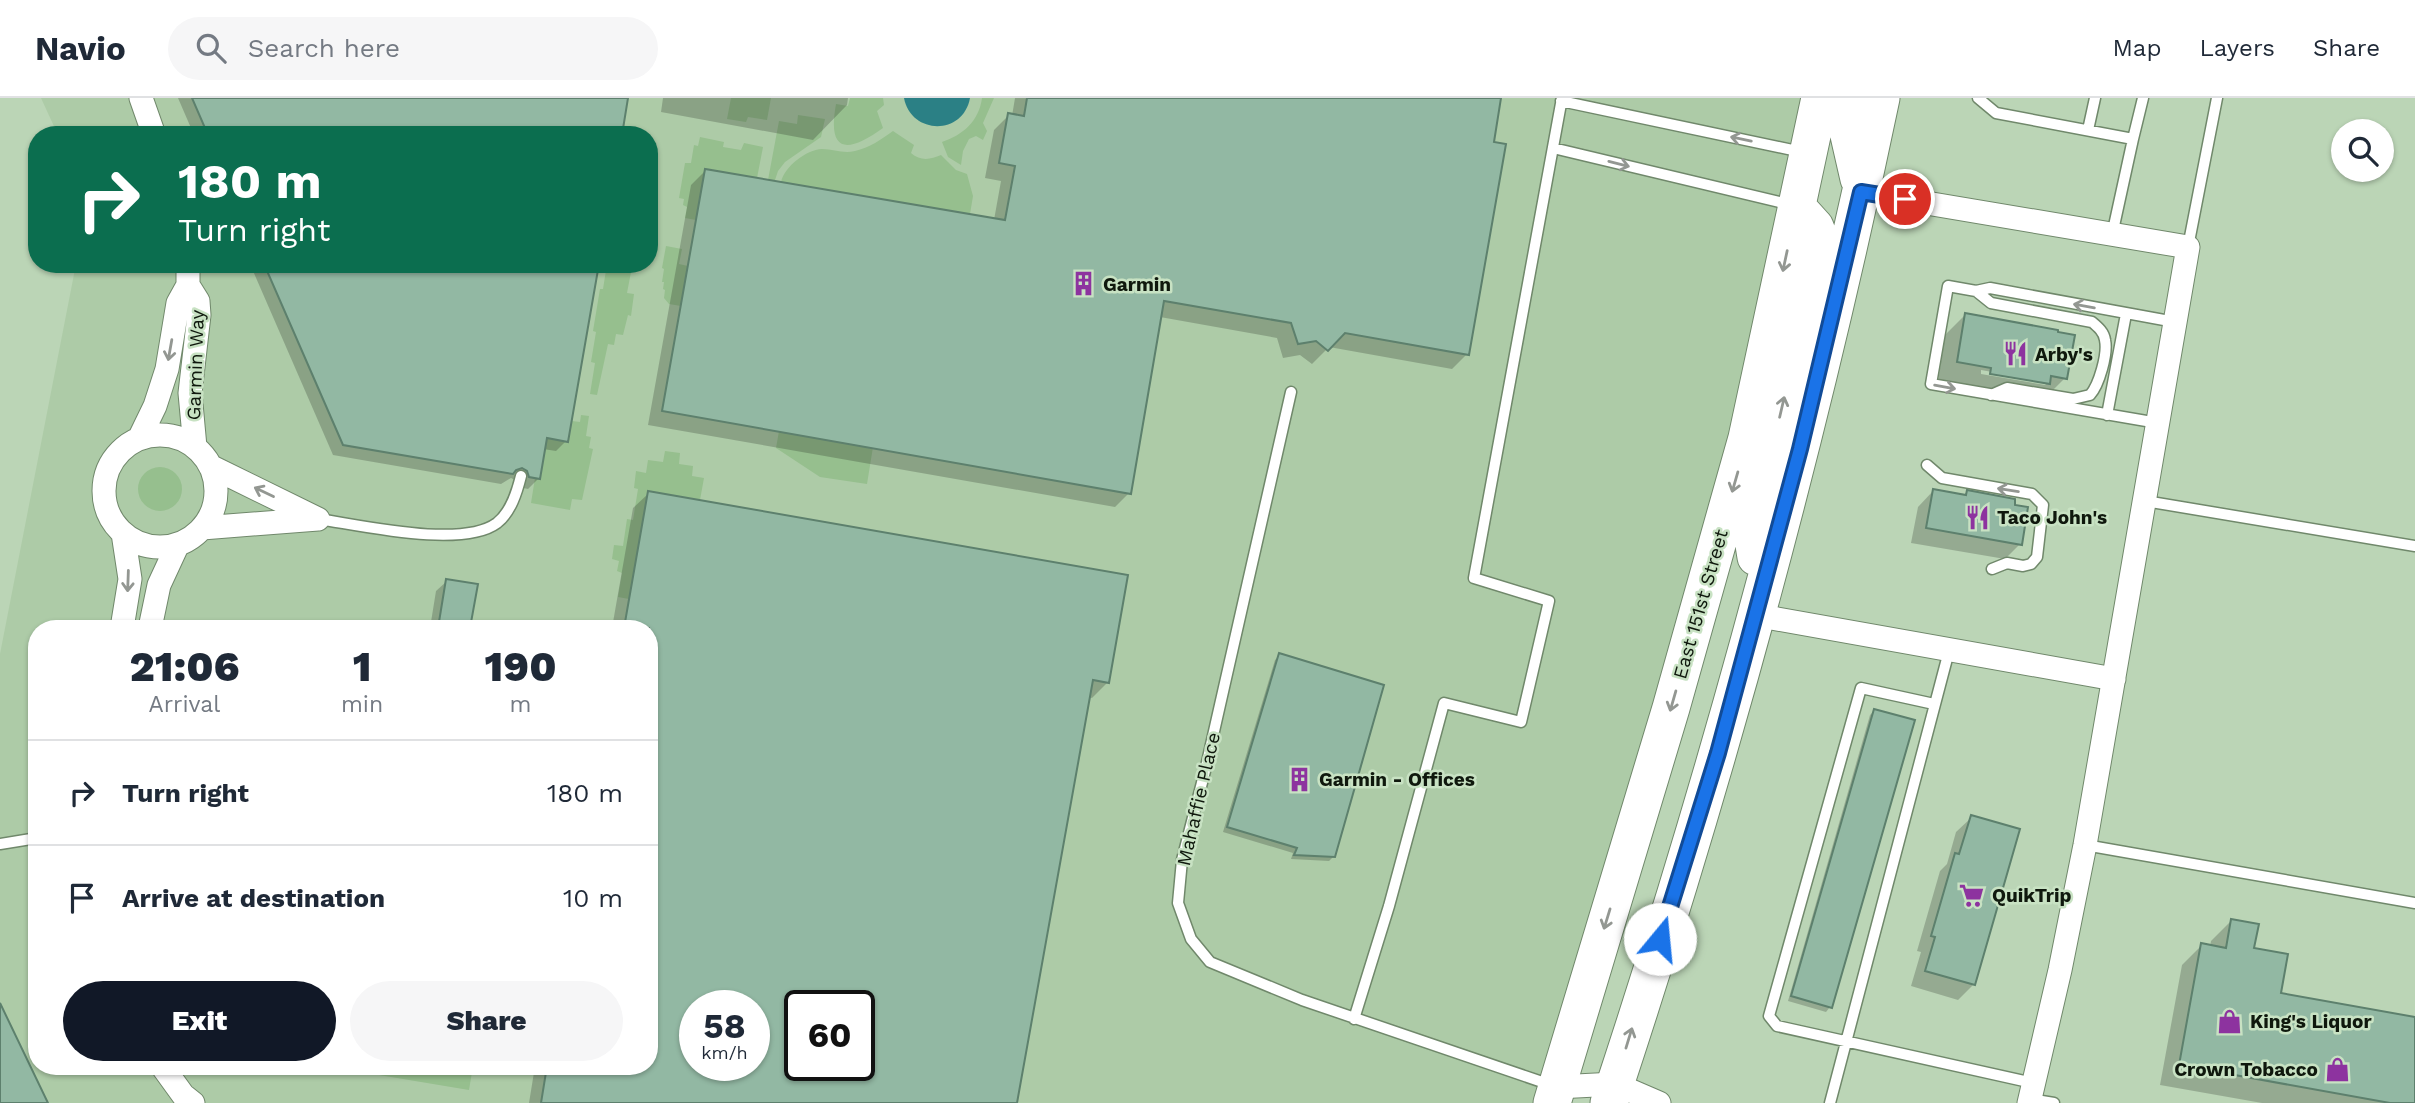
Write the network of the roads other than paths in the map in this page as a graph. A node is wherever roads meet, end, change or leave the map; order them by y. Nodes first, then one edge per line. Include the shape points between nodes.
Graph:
1 (141, 98) edge
2 (1820, 98) edge
3 (1846, 98) edge
4 (1881, 98) edge
5 (1978, 98) edge
6 (2095, 98) edge
7 (2143, 98) edge
8 (2217, 98) edge
9 (1562, 99) edge
10 (151, 126) edge
11 (2088, 130) junction
12 (2133, 139) junction
13 (1553, 148) junction
14 (1808, 154) junction
15 (1861, 192) junction
16 (1796, 206) junction
17 (2112, 235) junction
18 (2188, 247) junction
19 (188, 275) edge
20 (1976, 290) junction
21 (2126, 314) junction
22 (2175, 322) junction
23 (1291, 392) dead end
24 (1991, 395) junction
25 (2106, 415) junction
26 (2158, 423) junction
27 (139, 439) junction
28 (195, 447) junction
29 (1927, 465) dead end
30 (210, 466) junction
31 (521, 476) dead end
32 (2145, 501) junction
33 (318, 519) junction
34 (202, 528) junction
35 (123, 533) junction
36 (178, 544) junction
37 (2415, 546) edge
38 (1992, 569) dead end
39 (1758, 604) junction
40 (123, 620) edge
41 (152, 620) edge
42 (1949, 651) junction
43 (2114, 679) junction
44 (1934, 704) junction
45 (28, 839) edge
46 (0, 844) edge
47 (2085, 845) junction
48 (2415, 903) edge
49 (1354, 1019) junction
50 (1846, 1043) junction
51 (169, 1075) edge
52 (1612, 1094) edge
53 (2031, 1095) edge
54 (1561, 1098) edge
55 (193, 1103) edge
56 (1660, 1103) edge
57 (1830, 1103) edge
58 (2054, 1103) edge

1 - 10 street
2 - 14 main road, East 151st Street
3 - 15 main road via 1843,109
4 - 15 main road
5 - 11 lane via 1996,113
6 - 11 lane
7 - 12 lane
8 - 18 lane
9 - 13 lane
14 -> 9 lane
11 - 12 lane
12 - 17 lane
13 -> 16 lane
13 - 49 lane via 1474,578 1549,601 1521,722 1444,703
14 - 16 main road, East 151st Street
15 - 17 street
15 - 39 main road
39 -> 16 main road via 1752,531 1821,242 1815,227
16 -> 54 main road, East 151st Street via 1747,438
17 - 18 street
18 - 22 street
19 -> 27 street, Garmin Way via 178,303 167,369
19 - 28 street, Garmin Way via 199,315 190,393
21 -> 20 lane via 1990,288
20 -> 24 lane via 1948,286 1931,384
20 - 24 lane via 1991,303 2092,322 2106,343 2099,383 2090,395 2073,399 2007,388
21 - 22 lane
21 - 25 lane
22 - 26 street
23 - 49 lane, Mahaffie Place via 1182,860 1178,903 1191,939 1210,962
24 - 25 lane
25 - 26 lane
26 - 32 street
27 - 28 street, Garmin Way via 163,435
27 - 35 street, Garmin Way via 113,460 105,481 106,504
28 - 30 street, Garmin Way
38 -> 29 lane via 2007,563 2031,564 2036,557 2043,505 2032,494 1942,478
33 -> 30 street
30 - 34 street via 215,501
31 - 33 lane via 510,508 500,521 474,533 417,533
32 - 37 lane
32 - 43 street
33 - 34 street
34 - 36 street
35 - 36 street via 149,546
35 -> 40 street, Garmin Way via 130,579
36 - 41 street via 159,585
39 - 42 street
52 -> 39 main road via 1718,753
42 - 43 street
42 - 44 lane
43 - 47 street
44 - 50 lane
44 - 50 lane via 1861,688 1769,1016 1777,1026
45 - 46 lane
47 - 48 lane
47 - 53 street
49 - 54 lane, Mahaffie Place
50 - 53 lane
50 - 57 lane
51 - 55 street
52 - 54 street
52 - 56 street
53 - 58 lane

